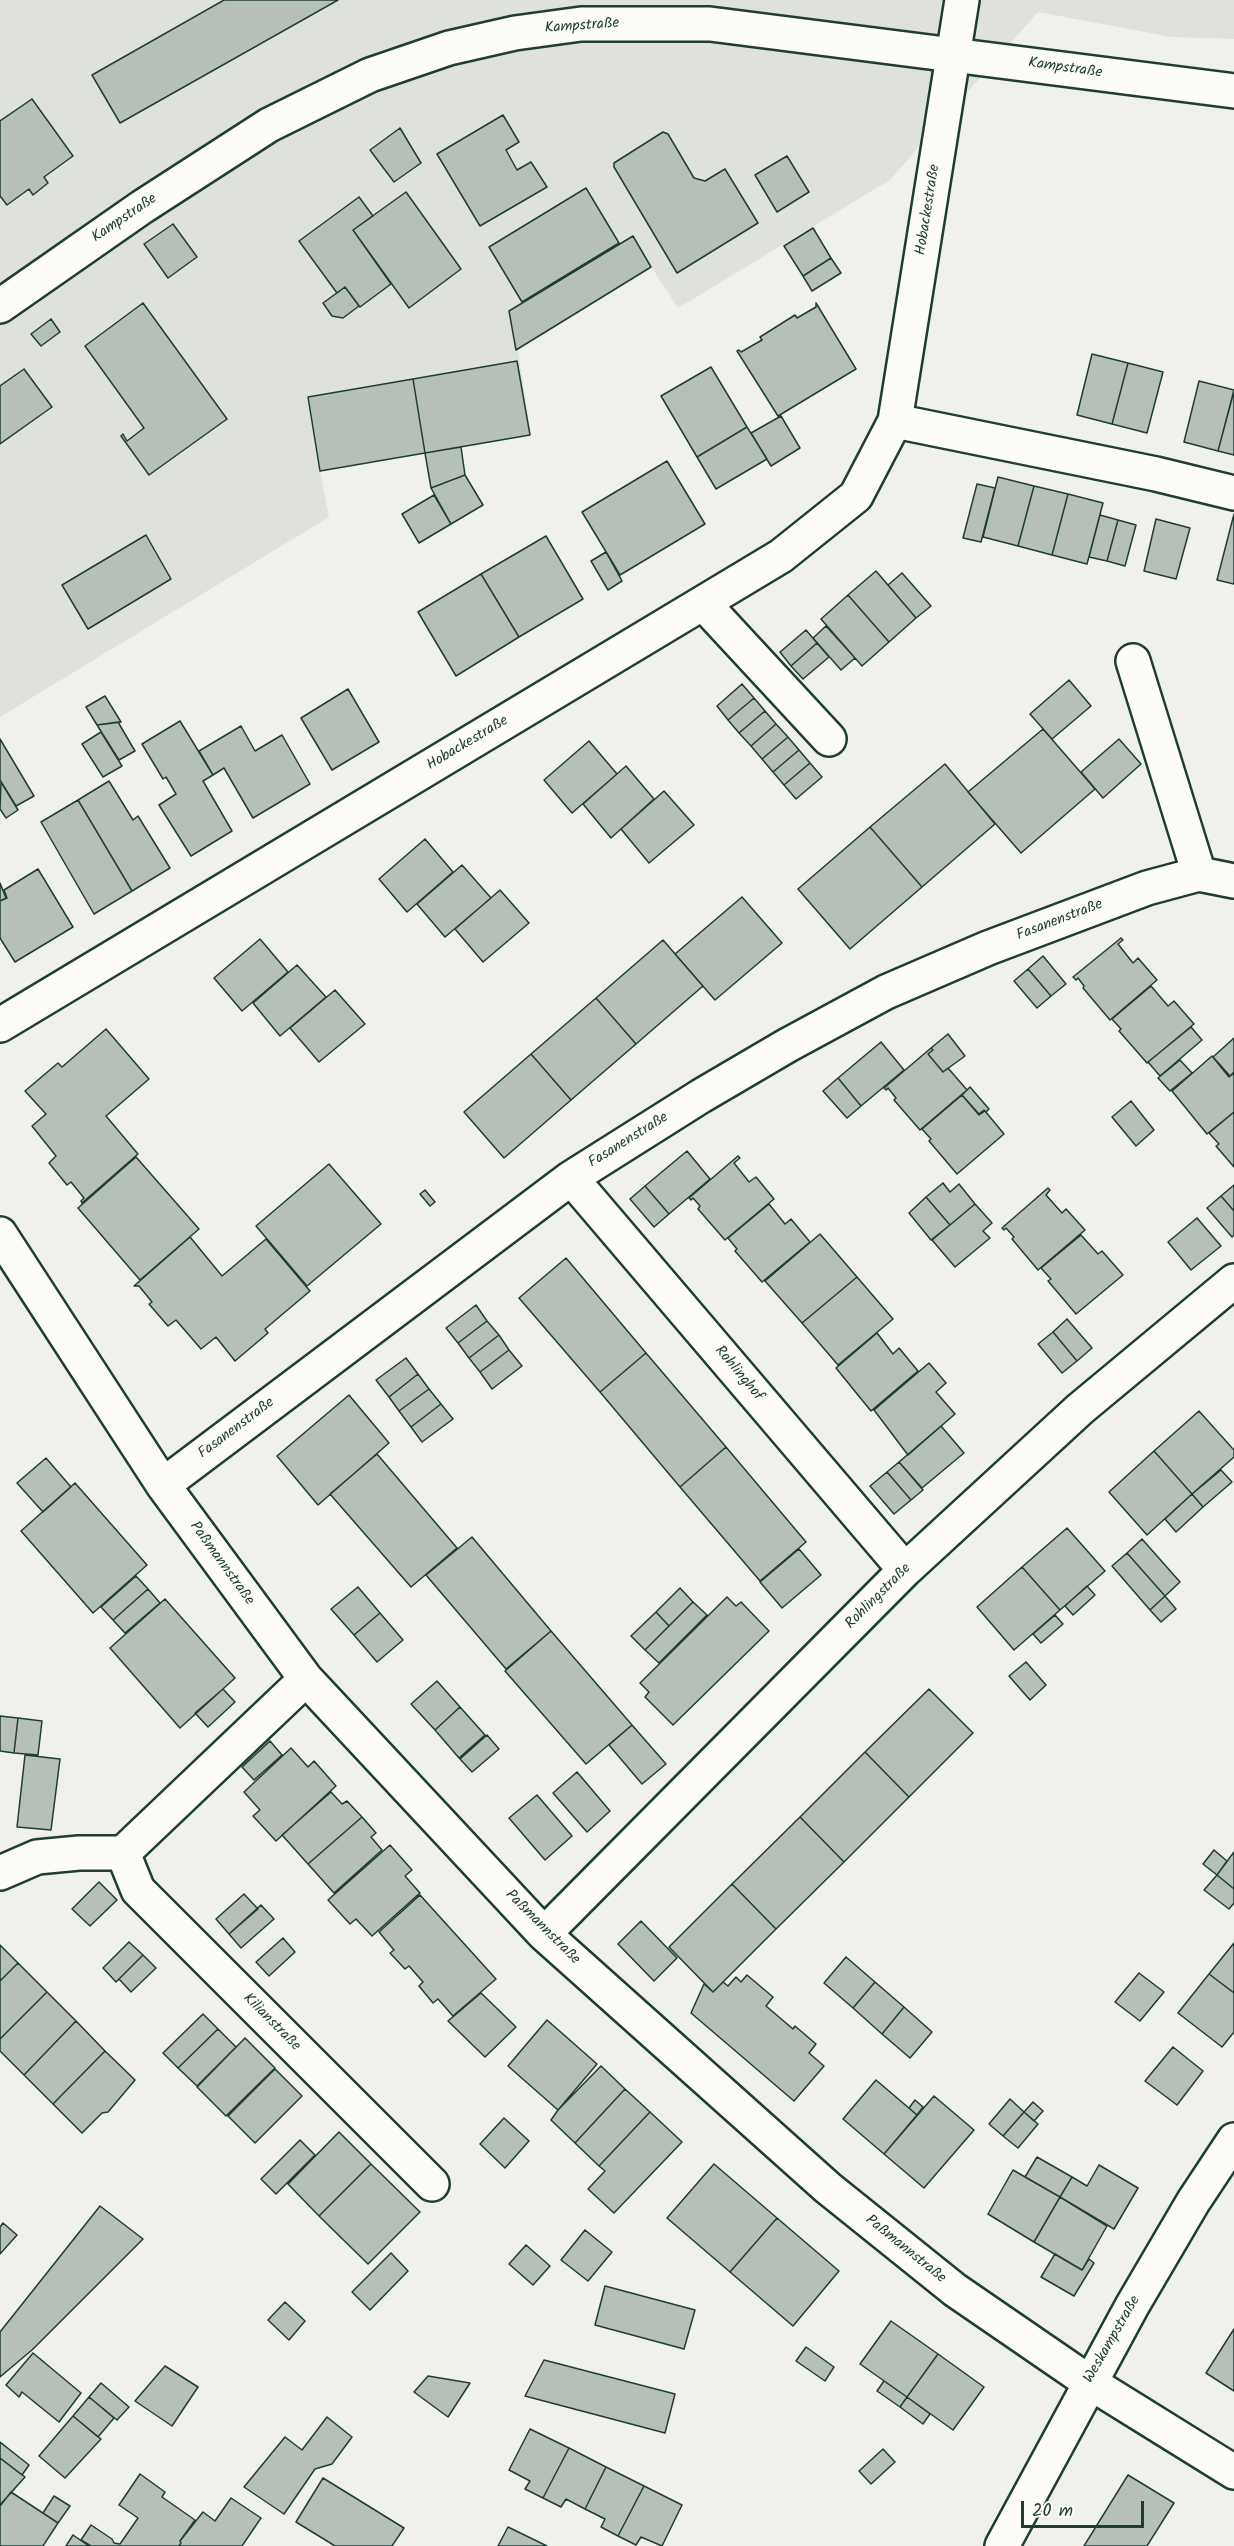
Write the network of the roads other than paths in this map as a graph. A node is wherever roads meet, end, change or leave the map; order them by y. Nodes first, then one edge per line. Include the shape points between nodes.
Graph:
1 (962, 0) edge
2 (710, 12) edge
3 (955, 54) junction
4 (1234, 91) edge
5 (0, 306) edge
6 (895, 421) junction
7 (1234, 493) edge
8 (703, 603) junction
9 (1133, 661) dead end
10 (829, 739) dead end
11 (1199, 874) junction
12 (1234, 881) edge
13 (0, 1025) edge
14 (572, 1178) junction
15 (0, 1234) edge
16 (1234, 1281) edge
17 (164, 1485) junction
18 (905, 1570) junction
19 (306, 1679) junction
20 (123, 1854) junction
21 (0, 1873) edge
22 (544, 1934) junction
23 (1234, 2140) edge
24 (432, 2184) dead end
25 (1089, 2382) junction
26 (1234, 2472) edge
27 (1002, 2546) edge

1 - 3 street, Hobackestraße
2 - 3 street, Kampstraße
2 - 5 street, Kampstraße via 515,33 448,48 370,75 269,125
3 - 4 street, Kampstraße
3 - 6 street, Hobackestraße
6 - 7 street
6 - 8 street, Hobackestraße via 856,496 781,556
8 - 10 street
8 - 13 street, Hobackestraße
9 - 11 street
11 - 12 street
11 - 14 street, Fasanenstraße via 1147,888 988,948 886,992 730,1078
14 - 17 street, Fasanenstraße
14 - 18 street, Rohlinghof
15 - 17 street, Paßmannstraße
16 - 18 street, Rohlingstraße via 1080,1409
17 - 19 street, Paßmannstraße
18 - 22 street, Rohlingstraße
19 - 20 street
19 - 22 street, Paßmannstraße
20 - 21 street via 37,1857
20 - 24 street, Kilianstraße via 138,1890
22 - 25 street, Paßmannstraße via 828,2188 955,2290
23 - 25 street, Weskampstraße
25 - 26 street, Paßmannstraße
25 - 27 street, Weskampstraße

